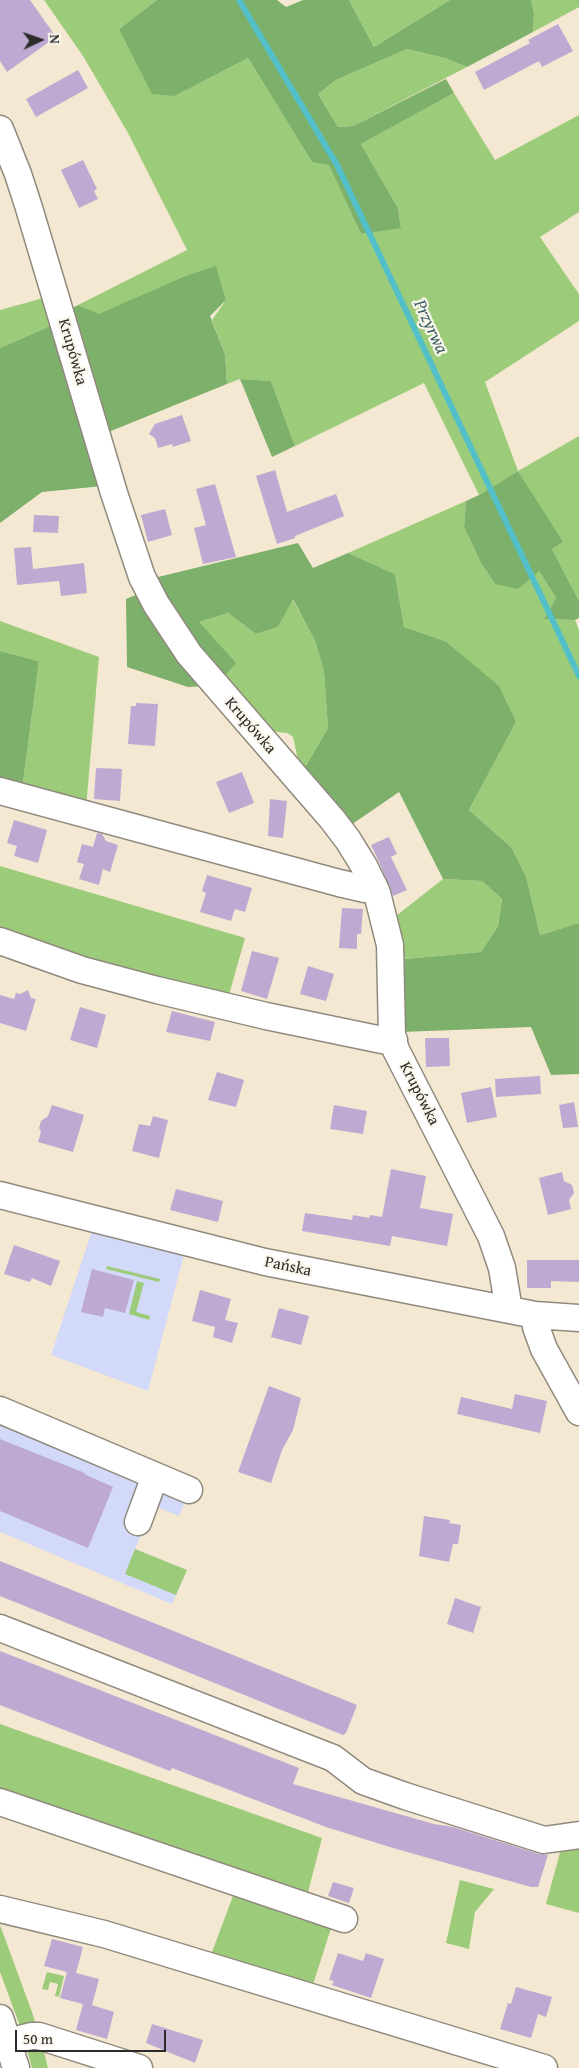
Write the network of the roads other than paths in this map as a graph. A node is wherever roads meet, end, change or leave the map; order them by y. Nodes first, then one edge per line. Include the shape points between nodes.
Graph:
1 (0, 129) edge
2 (0, 791) edge
3 (374, 886) junction
4 (0, 941) edge
5 (394, 1040) junction
6 (0, 1195) edge
7 (509, 1310) junction
8 (535, 1315) junction
9 (579, 1318) edge
10 (0, 1410) edge
11 (579, 1412) edge
12 (155, 1476) junction
13 (189, 1490) dead end
14 (138, 1522) dead end
15 (0, 1628) edge
16 (0, 1802) edge
17 (579, 1835) edge
18 (0, 1909) edge
19 (344, 1919) dead end
20 (4, 2030) edge
21 (16, 2068) edge
22 (139, 2068) edge
23 (544, 2068) edge

1 - 3 street, Krupówka via 29,208 142,577 189,654 332,819
2 - 3 street via 340,883 365,889
3 - 5 street, Krupówka via 390,945
4 - 5 street via 82,970 157,990 387,1042
5 - 7 street, Krupówka via 404,1066 491,1236 502,1268
6 - 7 street, Pańska via 265,1262
7 - 8 street, Pańska
8 - 9 street, Pańska
8 - 11 street via 544,1349
10 - 12 street
12 - 13 street
12 - 14 street
15 - 17 street via 333,1758 363,1781 544,1840
16 - 19 street
18 - 23 street via 104,1934
20 - 21 street
20 - 22 street via 39,2036

